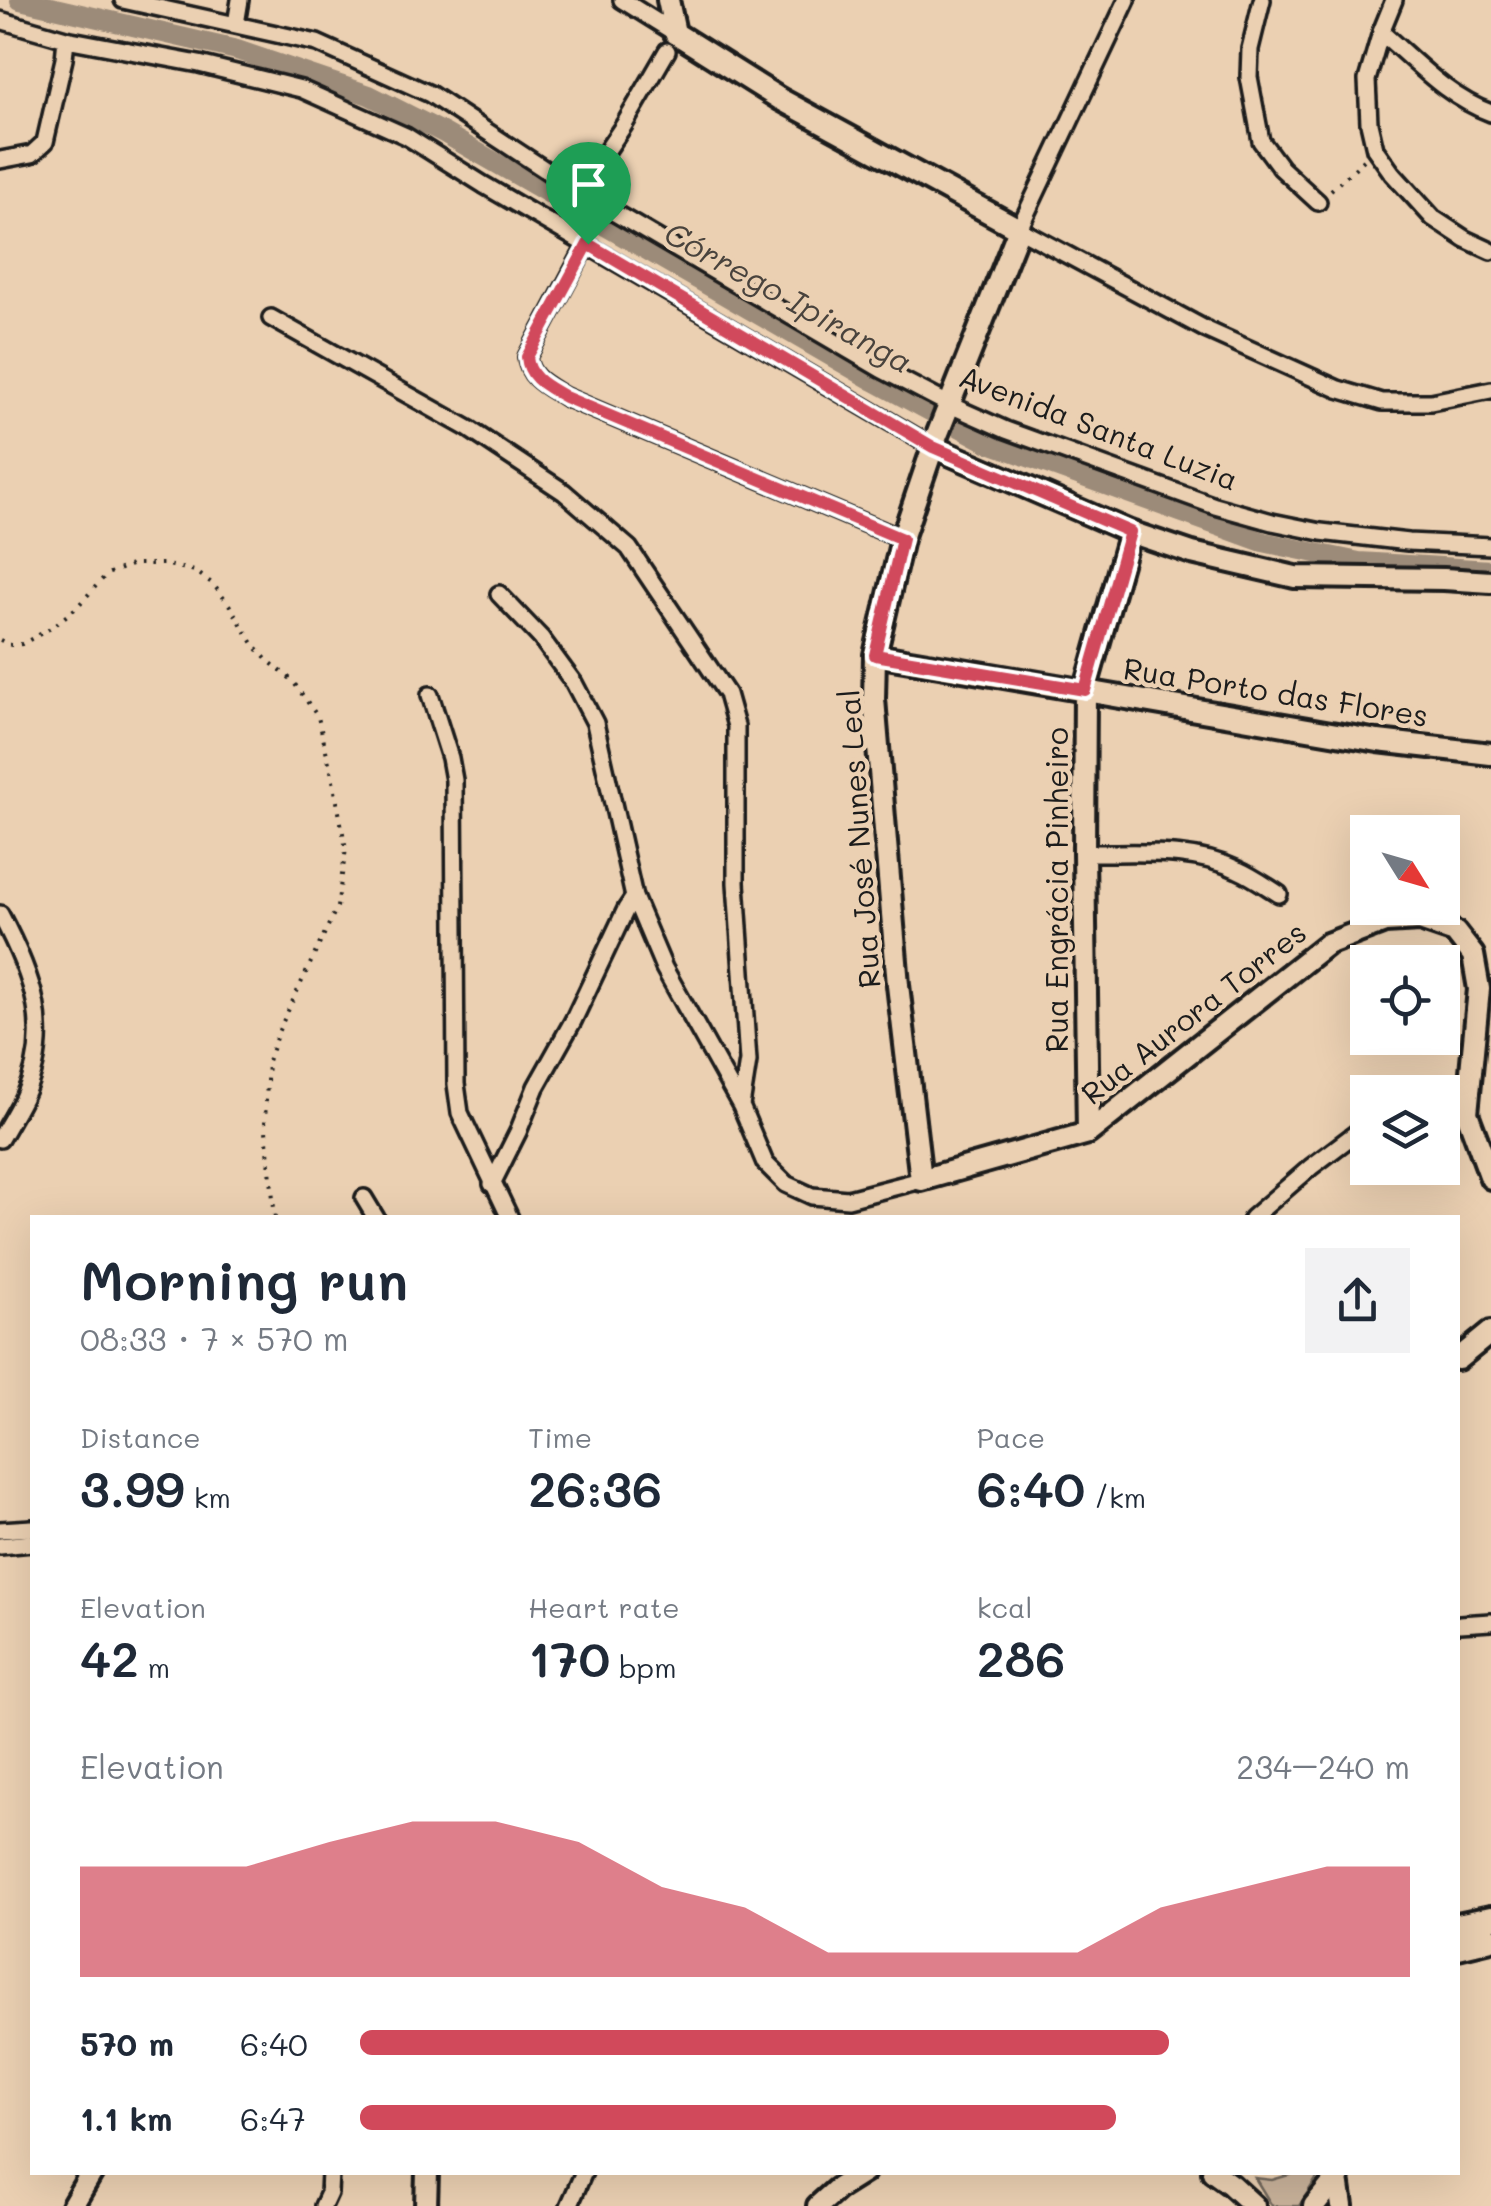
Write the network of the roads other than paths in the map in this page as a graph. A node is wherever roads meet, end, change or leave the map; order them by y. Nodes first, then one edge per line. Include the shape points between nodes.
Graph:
1 (122, 0) edge
2 (240, 0) edge
3 (622, 0) edge
4 (668, 0) edge
5 (1126, 0) edge
6 (1262, 0) edge
7 (1394, 0) edge
8 (0, 20) edge
9 (236, 24) junction
10 (1381, 32) junction
11 (66, 38) junction
12 (671, 42) junction
13 (1491, 113) edge
14 (0, 160) edge
15 (579, 192) junction
16 (1318, 202) road end
17 (1019, 229) junction
18 (588, 244) junction
19 (1491, 250) edge
20 (271, 318) dead end
21 (1491, 390) edge
22 (948, 411) junction
23 (935, 443) junction
24 (1130, 532) junction
25 (902, 539) junction
26 (1491, 546) edge
27 (1491, 582) edge
28 (498, 594) dead end
29 (875, 655) junction
30 (1085, 690) junction
31 (430, 695) dead end
32 (1491, 754) edge
33 (1084, 853) junction
34 (1279, 894) dead end
35 (634, 896) junction
36 (0, 914) edge
37 (741, 1106) junction
38 (1460, 1114) edge
39 (1467, 1114) junction
40 (1088, 1134) junction
41 (1350, 1137) edge
42 (0, 1139) edge
43 (1491, 1178) edge
44 (921, 1180) junction
45 (492, 1184) junction
46 (364, 1198) dead end
47 (507, 1212) edge
48 (374, 1215) edge
49 (1255, 1215) edge
50 (1491, 1332) edge
51 (1460, 1357) edge
52 (30, 1528) edge
53 (0, 1530) edge
54 (30, 1544) edge
55 (0, 1546) edge
56 (1491, 1622) edge
57 (1460, 1624) edge
58 (1491, 1918) edge
59 (1460, 1925) edge
60 (1491, 1939) edge
61 (1460, 1947) edge
62 (90, 2175) edge
63 (330, 2175) edge
64 (427, 2175) edge
65 (583, 2175) edge
66 (859, 2175) edge
67 (1217, 2175) edge
68 (1245, 2175) edge
69 (1337, 2175) edge
70 (72, 2206) edge
71 (323, 2206) edge
72 (426, 2206) edge
73 (569, 2206) edge
74 (818, 2206) edge
75 (1257, 2206) edge
76 (1314, 2206) edge
77 (1342, 2206) edge

1 - 9 street, Avenida Santa Luzia
2 - 9 street
3 - 12 street
4 - 12 street
5 - 17 street, Rua José Nunes Leal
6 - 16 street via 1249,77 1261,140
7 - 10 street
8 - 11 street
9 - 15 street, Avenida Santa Luzia via 317,44 430,94
10 - 13 street via 1441,84
10 - 19 street via 1368,80 1375,150 1433,218
11 - 14 street via 45,142 32,154
11 - 18 street via 300,89 406,136
12 - 15 street
12 - 17 street
15 - 22 street, Avenida Santa Luzia
17 - 21 street via 1207,330 1338,389 1382,402 1431,402
17 - 22 street, Rua José Nunes Leal
18 - 23 street
18 - 25 street via 527,357 532,376 565,397
20 - 37 street via 469,429 564,492 628,548 727,694 736,726 736,882 748,1061
22 - 23 street, Rua José Nunes Leal
22 - 26 street, Avenida Santa Luzia via 1272,522 1408,542
23 - 24 street
23 - 25 street, Rua José Nunes Leal
24 - 27 street via 1295,578
24 - 30 street, Rua Engrácia Pinheiro
25 - 29 street, Rua José Nunes Leal
28 - 35 street, Rua Aurora Torres via 541,638 595,723
29 - 30 street, Rua Porto das Flores
29 - 44 street, Rua José Nunes Leal via 897,966
30 - 32 street, Rua Porto das Flores
30 - 33 street, Rua Engrácia Pinheiro
31 - 45 street via 454,780 456,1084 460,1112
33 - 34 street via 1205,858
33 - 40 street, Rua Engrácia Pinheiro
35 - 37 street, Rua Aurora Torres via 664,968
35 - 45 street
36 - 42 street via 39,1010 24,1096
37 - 44 street, Rua Aurora Torres via 765,1163 786,1184 812,1196 848,1199
38 - 39 street
39 - 40 street, Rua Aurora Torres via 1479,989 1473,955 1455,932 1420,920 1386,922 1327,944
39 - 43 street, Rua Aurora Torres
40 - 44 street, Rua Aurora Torres
41 - 49 street
45 - 47 street
46 - 48 street
50 - 51 street
52 - 53 street
54 - 55 street
56 - 57 street
58 - 59 main road
60 - 61 main road
62 - 70 street
63 - 71 street
64 - 72 street
65 - 73 street
66 - 74 street
67 - 75 street
68 - 75 street
69 - 76 street
69 - 77 street

